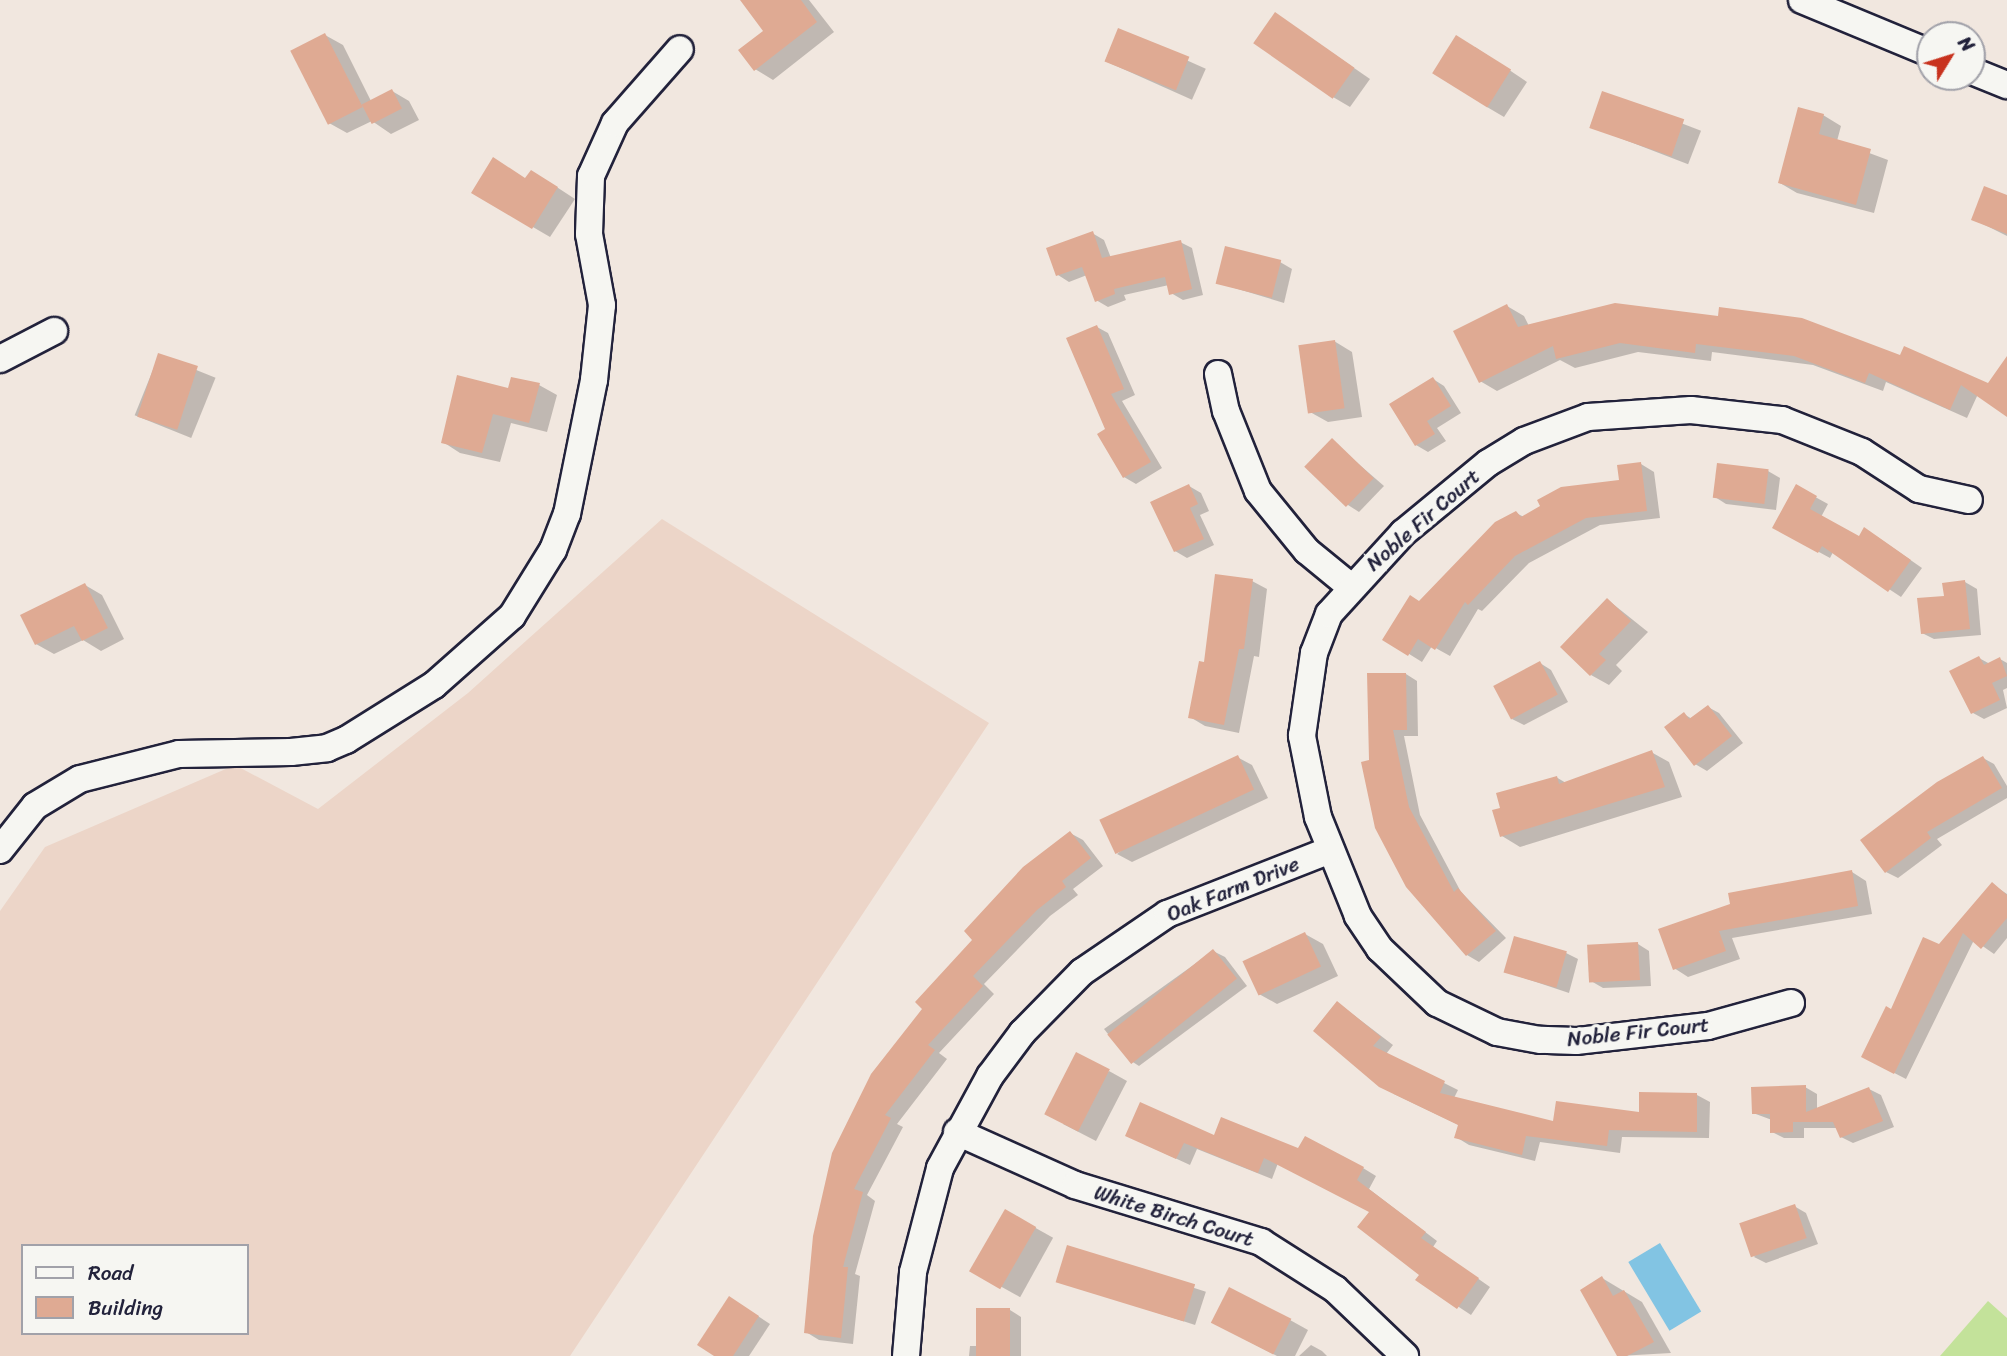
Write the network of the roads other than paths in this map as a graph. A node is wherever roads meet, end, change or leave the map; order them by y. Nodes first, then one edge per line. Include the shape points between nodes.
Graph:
1 (1802, 0) edge
2 (1916, 47) edge
3 (680, 49) dead end
4 (1986, 77) edge
5 (2007, 85) edge
6 (54, 331) dead end
7 (0, 359) edge
8 (1218, 374) dead end
9 (1969, 500) dead end
10 (1351, 587) junction
11 (0, 850) edge
12 (1330, 850) junction
13 (1791, 1003) dead end
14 (957, 1132) junction
15 (906, 1356) edge
16 (1405, 1356) edge

1 - 2 street
3 - 11 street via 615,123 591,176 589,234 602,305 594,380 567,514 535,584 512,615 434,685 346,740 327,748 179,754 93,775 35,806
4 - 5 street
6 - 7 street
8 - 10 street via 1230,423 1258,491 1307,551
9 - 10 street, Noble Fir Court via 1919,489 1862,452 1782,420 1691,410 1588,417 1524,441 1488,463 1403,533
10 - 12 street, Noble Fir Court via 1329,614 1314,653 1302,736 1304,760
12 - 13 street, Noble Fir Court via 1358,916 1389,959 1437,1003 1497,1032 1576,1041 1708,1026
12 - 14 street, Oak Farm Drive via 1223,889 1124,941 1083,972 1022,1033
14 - 15 street, Oak Farm Drive via 925,1213 913,1272
14 - 16 street, White Birch Court via 1075,1185 1261,1242 1335,1289

